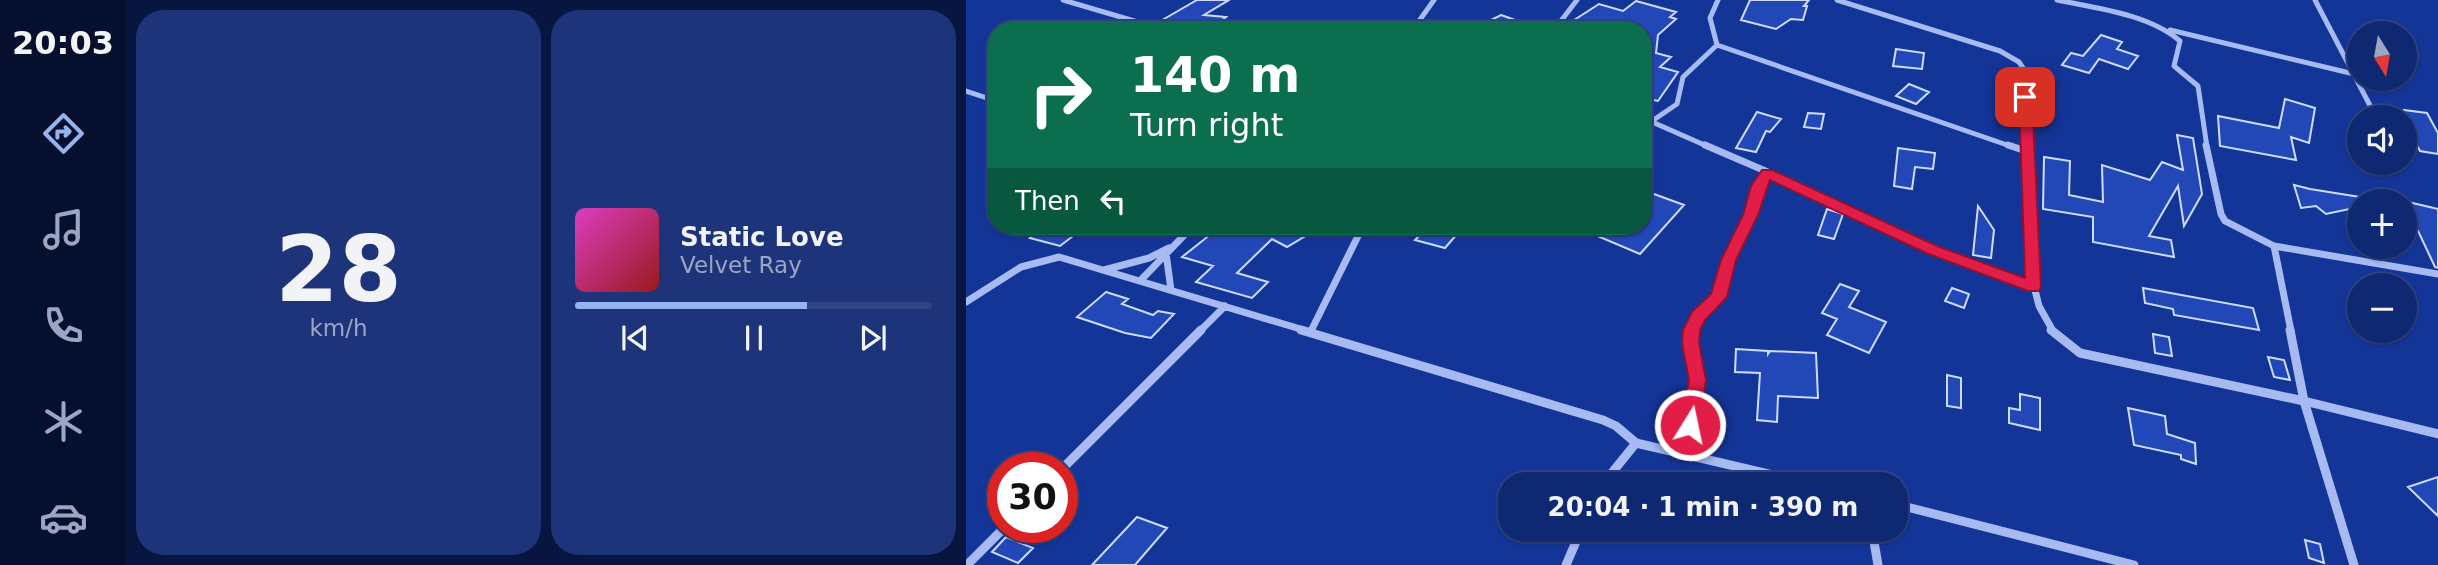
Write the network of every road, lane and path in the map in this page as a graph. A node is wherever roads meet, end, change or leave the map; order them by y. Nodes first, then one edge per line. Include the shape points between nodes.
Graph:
1 (1063, 0) edge
2 (1434, 0) edge
3 (1577, 0) edge
4 (1718, 0) edge
5 (1837, 0) edge
6 (2057, 0) edge
7 (2314, 0) edge
8 (1134, 21) edge
9 (1419, 21) edge
10 (1561, 21) edge
11 (2163, 28) junction
12 (1717, 45) junction
13 (2347, 61) edge
14 (2347, 72) edge
15 (966, 91) edge
16 (987, 98) edge
17 (1652, 121) joint
18 (2026, 151) junction
19 (1767, 173) junction
20 (1183, 235) edge
21 (1359, 235) edge
22 (1173, 246) junction
23 (2274, 246) junction
24 (1166, 253) junction
25 (1104, 270) junction
26 (2438, 274) edge
27 (1140, 281) junction
28 (2033, 287) junction
29 (1171, 290) junction
30 (966, 302) edge
31 (1225, 306) junction
32 (1311, 331) junction
33 (2304, 401) junction
34 (2438, 434) edge
35 (1636, 443) junction
36 (1078, 453) edge
37 (1693, 456) junction
38 (1613, 472) edge
39 (1761, 472) edge
40 (1908, 507) edge
41 (1576, 542) edge
42 (1874, 542) edge
43 (989, 543) edge
44 (967, 565) edge
45 (1566, 565) edge
46 (1878, 565) edge
47 (2134, 565) edge
48 (2354, 565) edge

1 - 8 street
2 - 9 street
3 - 10 street
4 - 12 street via 1710,18
5 - 18 street via 2000,51 2019,62 2025,71
6 - 11 street
7 - 13 street
11 - 14 street
11 - 23 street via 2180,41 2174,66 2200,91 2200,119 2221,214 2234,227
12 - 17 street via 1683,77 1677,104
12 - 18 street
15 - 16 street
17 - 19 street
18 - 28 street
19 - 28 street via 1932,250
19 - 37 street via 1729,260 1719,297 1698,316 1692,330 1698,380 1690,425
20 - 22 street
21 - 32 street
22 - 24 street
22 - 25 street
23 - 26 street
23 - 33 street
24 - 27 street
24 - 29 street
25 - 27 street
25 - 30 street via 1059,257 1041,259 1005,274
27 - 29 street
28 - 33 street via 2050,329 2080,353
29 - 31 street
31 - 32 street
31 - 36 street
32 - 35 street via 1603,420
33 - 34 street
33 - 48 street
35 - 37 street
35 - 38 street
37 - 39 street
40 - 47 street
41 - 45 street
42 - 46 street
43 - 44 street

